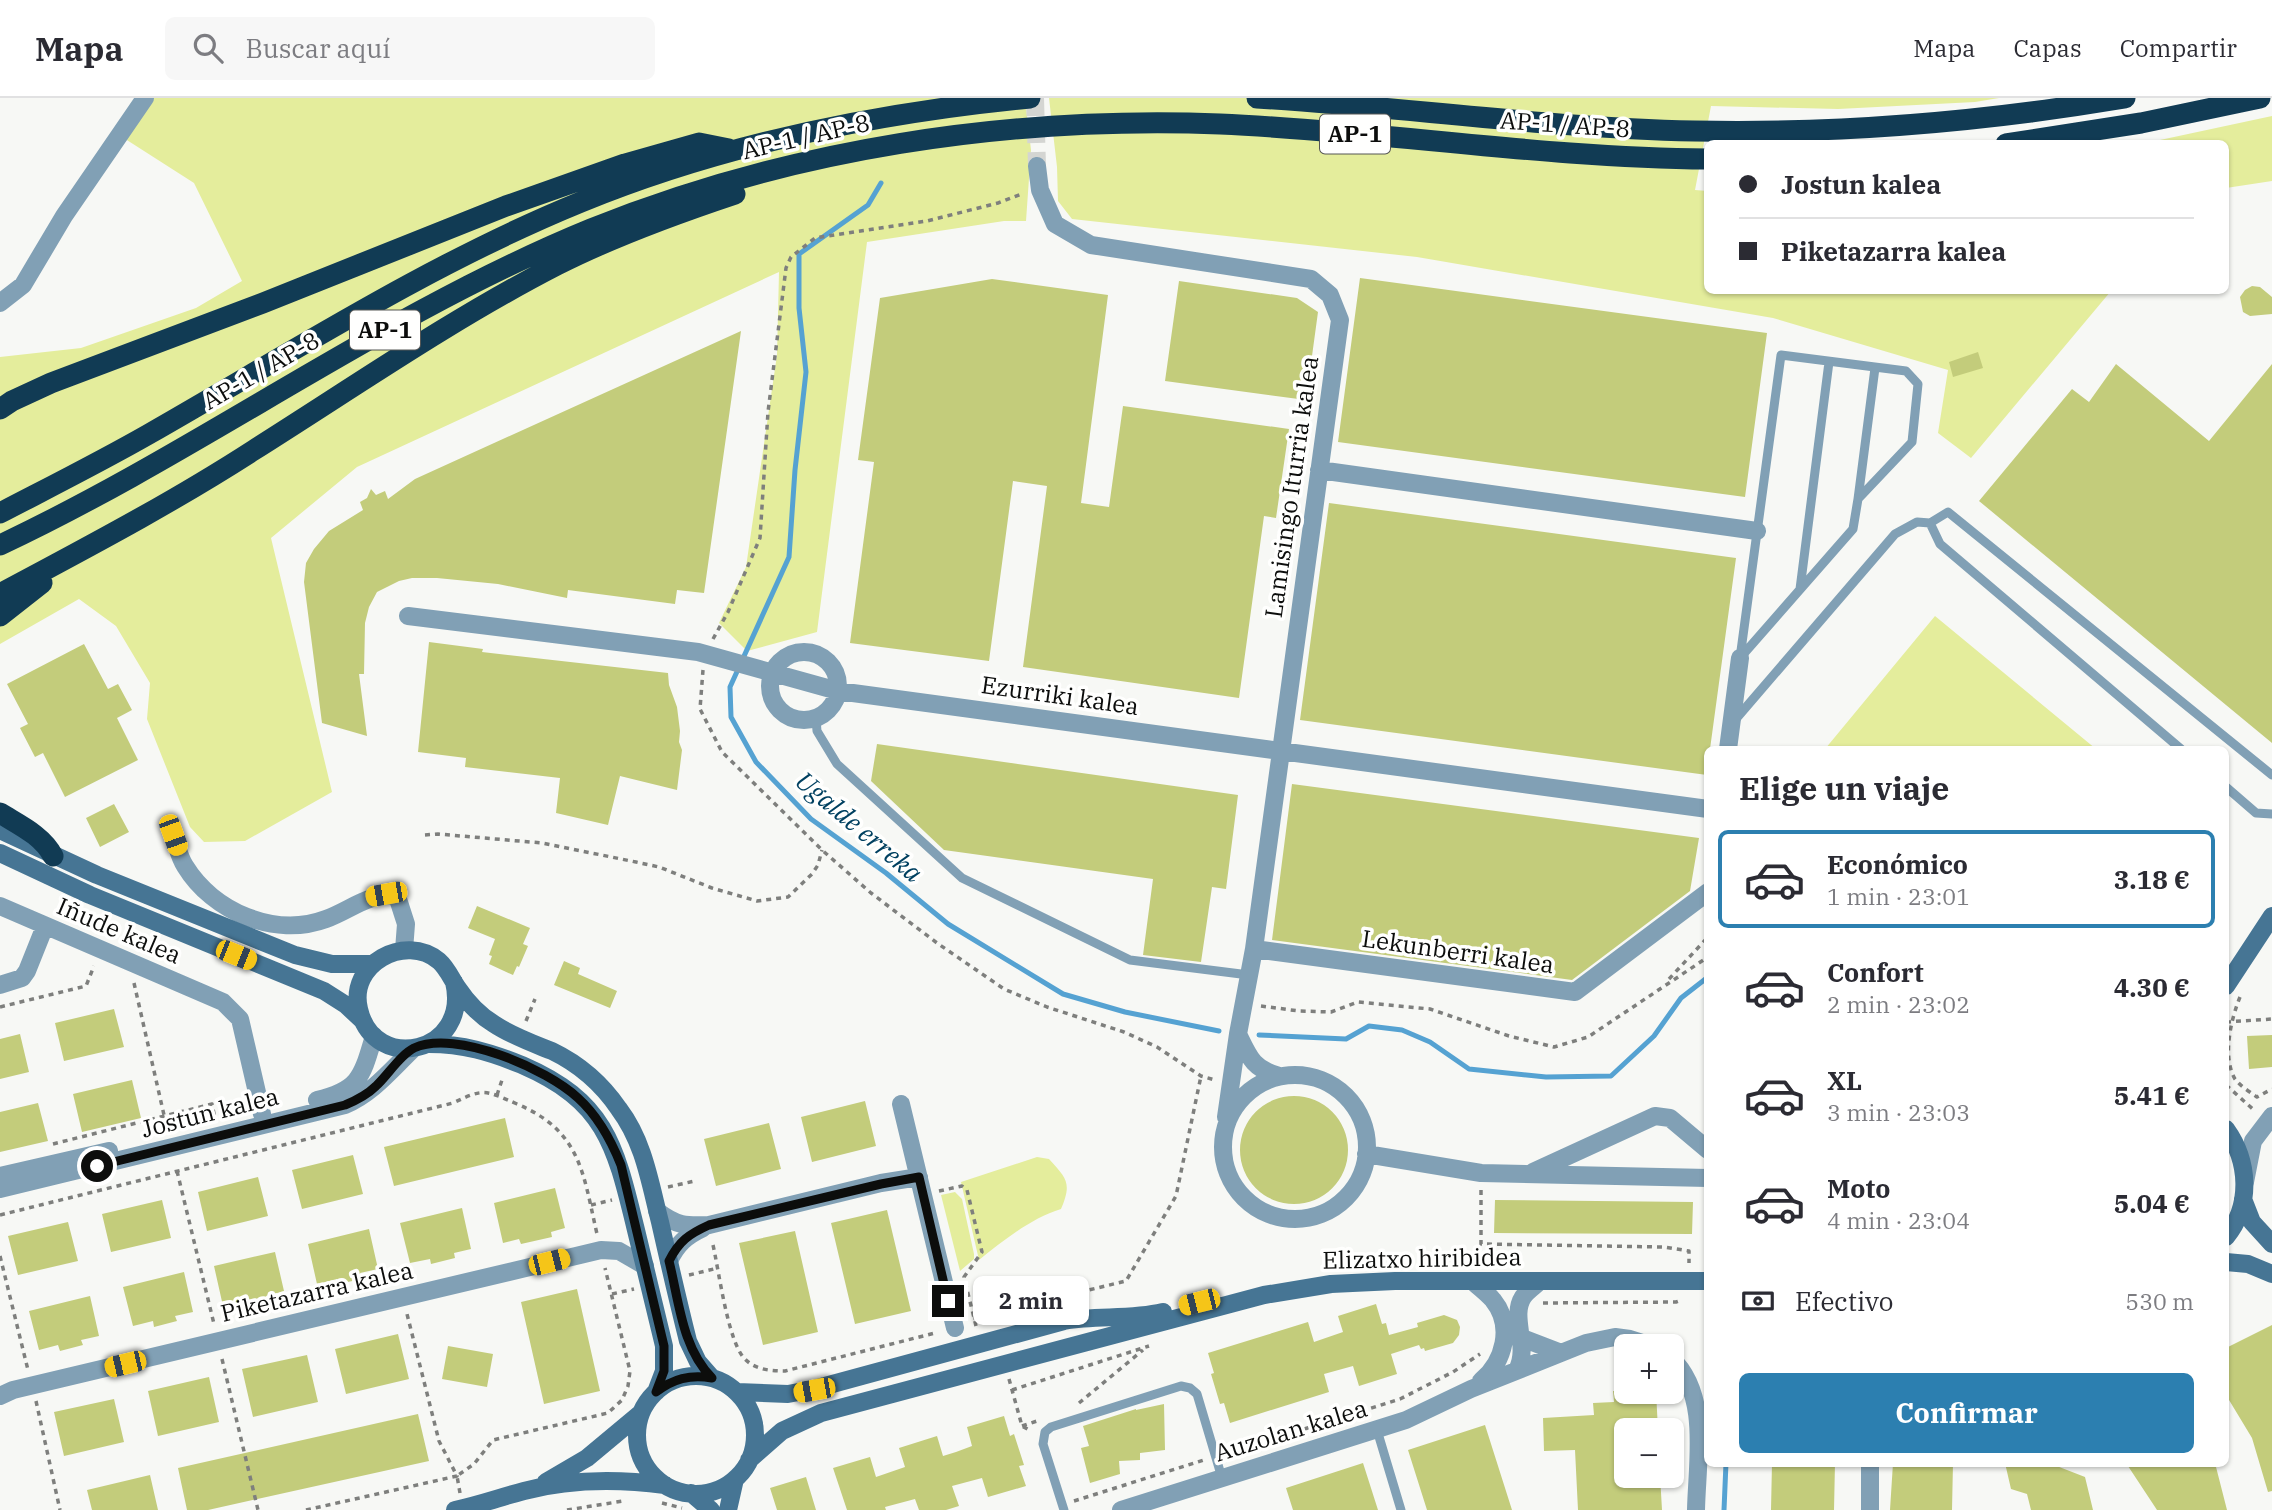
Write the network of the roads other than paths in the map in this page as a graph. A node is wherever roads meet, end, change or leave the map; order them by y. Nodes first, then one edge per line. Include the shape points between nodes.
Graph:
1 (145, 98) edge
2 (1030, 98) edge
3 (1257, 98) edge
4 (2125, 98) edge
5 (2260, 98) edge
6 (2032, 140) edge
7 (735, 150) junction
8 (1704, 159) edge
9 (792, 164) junction
10 (1037, 166) tunnel mouth
11 (0, 303) edge
12 (1829, 362) junction
13 (1875, 368) junction
14 (0, 410) edge
15 (1319, 470) junction
16 (1858, 499) junction
17 (0, 513) edge
18 (1930, 523) junction
19 (1757, 531) junction
20 (0, 545) edge
21 (66, 560) junction
22 (1800, 589) junction
23 (0, 594) edge
24 (0, 616) edge
25 (408, 616) dead end
26 (1740, 658) junction
27 (772, 672) junction
28 (838, 691) junction
29 (816, 719) junction
30 (1731, 724) junction
31 (1728, 746) edge
32 (2177, 746) edge
33 (1281, 750) junction
34 (2272, 775) edge
35 (2229, 790) edge
36 (1704, 808) edge
37 (0, 813) edge
38 (2272, 814) edge
39 (0, 830) edge
40 (173, 835) dead end
41 (0, 853) edge
42 (53, 856) junction
43 (1704, 895) edge
44 (0, 906) edge
45 (2272, 916) edge
46 (44, 926) junction
47 (1254, 949) junction
48 (404, 950) junction
49 (373, 964) junction
50 (1249, 975) junction
51 (2229, 981) edge
52 (454, 982) junction
53 (0, 985) edge
54 (362, 1020) junction
55 (1238, 1034) junction
56 (374, 1036) junction
57 (421, 1047) junction
58 (1279, 1076) junction
59 (901, 1104) dead end
60 (2268, 1111) edge
61 (262, 1114) junction
62 (1226, 1120) junction
63 (2229, 1134) edge
64 (1704, 1147) edge
65 (1366, 1154) junction
66 (1529, 1174) junction
67 (0, 1176) edge
68 (919, 1177) junction
69 (1704, 1178) edge
70 (0, 1189) edge
71 (2244, 1190) junction
72 (657, 1211) junction
73 (709, 1225) junction
74 (2229, 1232) edge
75 (2272, 1244) edge
76 (669, 1261) junction
77 (2229, 1262) edge
78 (645, 1266) junction
79 (1704, 1272) edge
80 (2272, 1274) edge
81 (1472, 1281) junction
82 (1540, 1281) junction
83 (1704, 1282) edge
84 (955, 1328) dead end
85 (1614, 1338) edge
86 (1512, 1339) junction
87 (1561, 1353) junction
88 (1517, 1370) junction
89 (1684, 1373) edge
90 (712, 1378) junction
91 (1471, 1389) junction
92 (656, 1392) junction
93 (737, 1392) junction
94 (7, 1393) edge
95 (641, 1412) junction
96 (1377, 1430) junction
97 (749, 1460) junction
98 (1870, 1467) edge
99 (1222, 1478) junction
100 (735, 1479) junction
101 (667, 1486) junction
102 (523, 1492) junction
103 (688, 1502) edge
104 (1063, 1507) edge
105 (455, 1510) edge
106 (711, 1510) edge
107 (728, 1510) edge
108 (1121, 1510) edge
109 (1401, 1510) edge
110 (1696, 1510) edge
111 (1870, 1510) edge

1 - 11 street via 23,285
2 - 7 highway, AP-1 / AP-8 / AP-1 via 909,112
3 - 4 highway, AP-1 / AP-8 / AP-1 via 1620,128 1768,131 1929,124
5 - 6 highway
7 - 14 highway via 699,143 506,206 51,383
7 - 17 highway, AP-1 / AP-8 / AP-1 via 581,202 485,244 372,304 148,435
8 - 9 highway, AP-1 / AP-8 / AP-1 via 1157,123 973,133
9 - 20 highway, AP-1 / AP-8 / AP-1 via 639,211 471,283
9 - 21 highway via 768,183 683,211 559,264
10 - 15 street, Lamisingo Iturria kalea via 1040,190 1055,224 1091,245 1311,279 1330,295 1340,320
12 - 13 lane
12 - 19 lane via 1781,355
12 - 22 lane
13 - 16 lane
13 - 16 lane via 1906,371 1918,384 1912,442
15 - 19 street
15 - 33 street, Lamisingo Iturria kalea
16 - 22 lane via 1853,529
18 - 30 lane via 1917,522 1895,534
18 - 32 lane via 1940,544
18 - 34 lane via 1948,512
19 - 26 lane
21 - 23 highway
21 - 24 highway
22 - 26 lane
25 - 27 street, Ezurriki kalea via 706,654
26 - 30 street
27 - 28 street, Ezurriki kalea
27 - 28 street via 787,656 813,653 833,668
27 - 29 street via 770,696 778,709 788,718
28 - 29 street via 831,708
28 - 33 street, Ezurriki kalea
29 - 50 lane via 817,731 837,764 962,878 1130,960
30 - 31 street
33 - 36 street, Ezurriki kalea
33 - 47 street, Lamisingo Iturria kalea
35 - 38 lane via 2256,813
37 - 42 highway via 33,833
39 - 42 main road
40 - 48 street via 184,864 198,883 219,903 252,919 307,925 369,898 397,896 406,924
41 - 54 main road via 89,895 324,991
42 - 49 main road via 295,955 332,964
43 - 47 street, Lekunberri kalea via 1575,992
44 - 46 street, Iñude kalea
45 - 51 main road
46 - 53 street via 22,978
46 - 61 street, Iñude kalea via 232,1009 240,1019
47 - 50 street, Lamisingo Iturria kalea
48 - 49 main road
48 - 52 main road via 439,961
49 - 54 main road via 358,991
50 - 55 street, Lamisingo Iturria kalea
52 - 57 main road via 453,1018 439,1038
52 - 72 main road via 492,1023 569,1061 608,1094 637,1139
54 - 56 main road
55 - 58 street via 1257,1068
55 - 62 street, Lamisingo Iturria kalea
56 - 57 main road via 399,1048
56 - 61 street, Jostun kalea via 365,1067 346,1091
57 - 70 street, Jostun kalea via 362,1098 345,1105
57 - 78 main road via 456,1045 484,1050 546,1076 578,1098 603,1128 621,1165
58 - 62 street via 1252,1088
58 - 65 street via 1319,1078 1342,1091 1358,1110
59 - 68 street
60 - 71 street via 2253,1141
61 - 67 street, Jostun kalea
62 - 65 street via 1225,1167 1236,1190 1268,1214 1293,1219 1324,1213 1345,1199 1363,1171
63 - 71 main road via 2239,1152
64 - 66 street via 1670,1118 1655,1116
65 - 66 street via 1481,1173
66 - 69 street
68 - 73 street
68 - 84 street
71 - 74 main road via 2239,1215
71 - 75 main road via 2252,1222
72 - 73 street via 685,1226
72 - 76 main road
73 - 76 street via 687,1235
76 - 90 main road via 692,1352
77 - 80 main road
78 - 92 main road via 666,1358
78 - 94 street, Piketazarra kalea via 619,1251 601,1250
79 - 93 main road, Elizatxo hiribidea via 1394,1271 1307,1277 1136,1317 1064,1321 814,1390
81 - 82 main road, Elizatxo hiribidea
81 - 86 street via 1498,1307
81 - 97 main road, Elizatxo hiribidea via 1363,1281 1264,1295 821,1413 782,1431
82 - 83 main road, Elizatxo hiribidea
82 - 86 street, Auzolan kalea via 1523,1297
85 - 87 street, Auzolan kalea
86 - 87 street
86 - 88 street via 1505,1366
86 - 91 street, Auzolan kalea via 1497,1364
87 - 88 street, Auzolan kalea
88 - 91 street, Auzolan kalea
89 - 110 street via 1696,1400
90 - 92 main road via 676,1380
90 - 93 main road
91 - 96 street, Auzolan kalea
92 - 95 main road
93 - 97 main road via 752,1417 754,1439
95 - 101 main road via 637,1431 642,1458
95 - 102 main road via 587,1458
96 - 99 street, Auzolan kalea
96 - 109 lane
97 - 100 main road
98 - 111 street
99 - 104 lane via 1197,1394 1186,1386 1045,1432
99 - 108 street, Auzolan kalea
100 - 103 main road
100 - 107 main road
101 - 102 main road via 595,1481
101 - 103 main road
102 - 105 main road
103 - 106 main road

